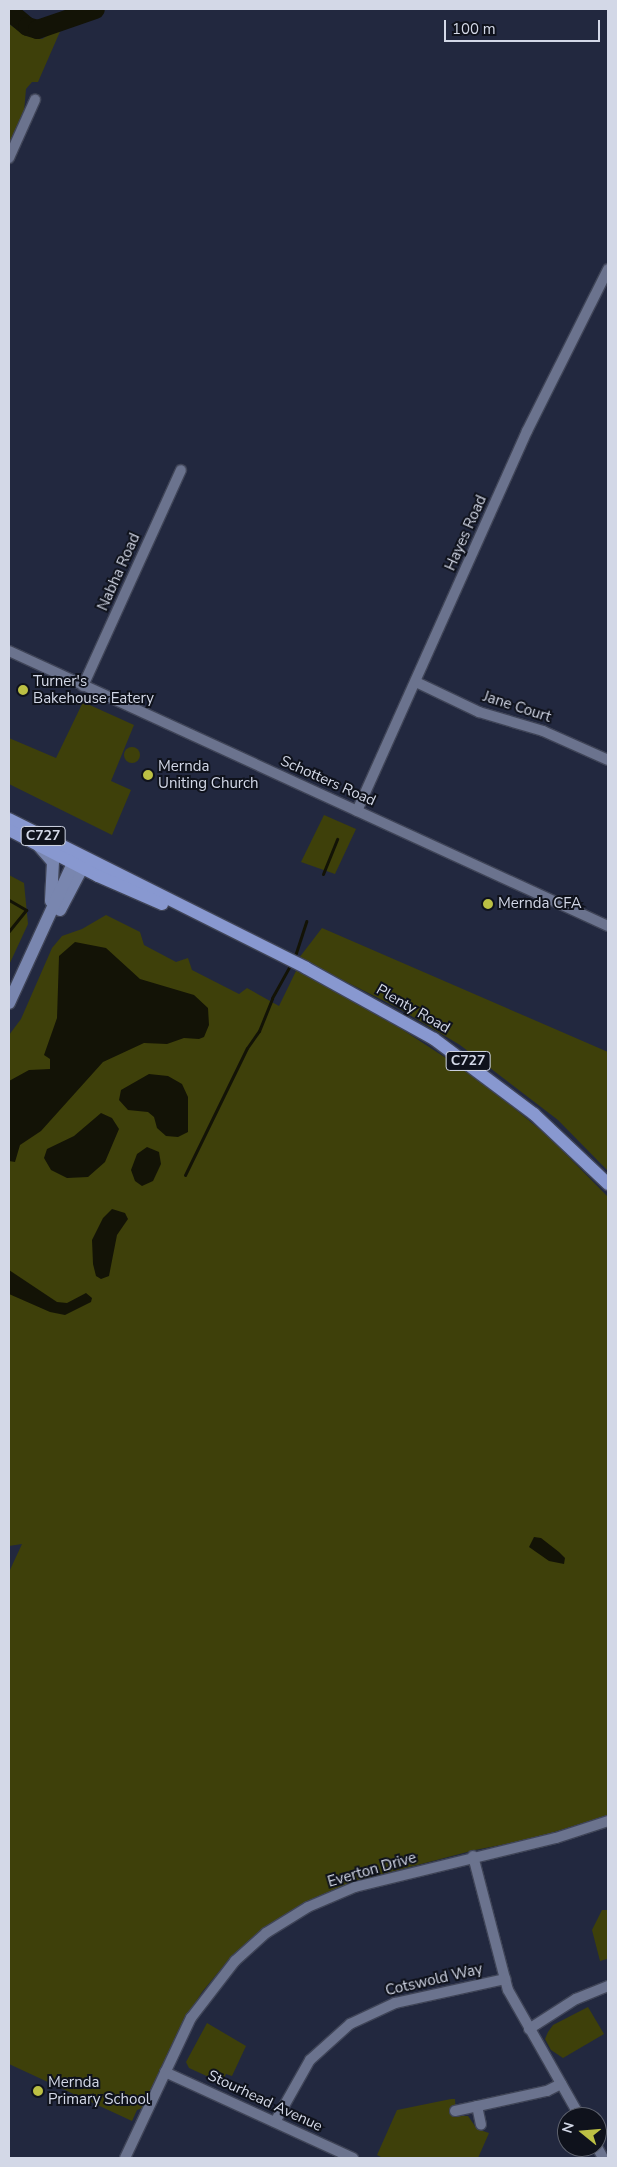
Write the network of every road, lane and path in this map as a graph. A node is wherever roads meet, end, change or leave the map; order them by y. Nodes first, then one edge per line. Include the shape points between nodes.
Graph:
1 (34, 100) dead end
2 (9, 158) edge
3 (608, 269) edge
4 (181, 470) dead end
5 (9, 652) edge
6 (416, 682) junction
7 (84, 686) junction
8 (608, 760) edge
9 (357, 811) junction
10 (9, 819) edge
11 (9, 830) edge
12 (38, 845) junction
13 (80, 860) junction
14 (51, 909) junction
15 (608, 926) edge
16 (45, 929) junction
17 (9, 1003) edge
18 (608, 1184) edge
19 (608, 1821) edge
20 (473, 1856) junction
21 (504, 1979) junction
22 (608, 1986) edge
23 (529, 2030) junction
24 (165, 2072) junction
25 (561, 2084) junction
26 (477, 2106) junction
27 (574, 2107) edge
28 (455, 2111) dead end
29 (276, 2122) junction
30 (481, 2126) dead end
31 (125, 2158) edge
32 (353, 2158) edge

1 - 2 street
3 - 6 street, Hayes Road via 527,432
4 - 7 street, Nabha Road
5 - 7 street, Schotters Road
6 - 8 street, Jane Court via 479,712 543,730
6 - 9 street, Hayes Road
7 - 9 street, Schotters Road
9 - 15 street, Schotters Road
10 - 13 main road, Plenty Road / C727
11 - 12 main road, Plenty Road / C727
12 - 13 main road, Plenty Road / C727
12 - 14 street via 52,862
13 - 14 street
13 - 16 street via 59,912
13 - 18 main road, Plenty Road / C727 via 284,957 396,1016 468,1062 564,1139
14 - 16 street
16 - 17 street
19 - 20 street, Everton Drive via 550,1840
20 - 21 street
20 - 24 street, Everton Drive via 355,1887 308,1907 272,1929 235,1961 203,2000
21 - 23 street
21 - 29 street, Cotswold Way via 395,2003 350,2024 310,2060
22 - 23 street via 576,1999
23 - 25 street
24 - 29 street, Stourhead Avenue
24 - 31 street, Everton Drive
25 - 26 street via 547,2091
25 - 27 street
26 - 28 street
26 - 30 street
29 - 32 street, Stourhead Avenue

